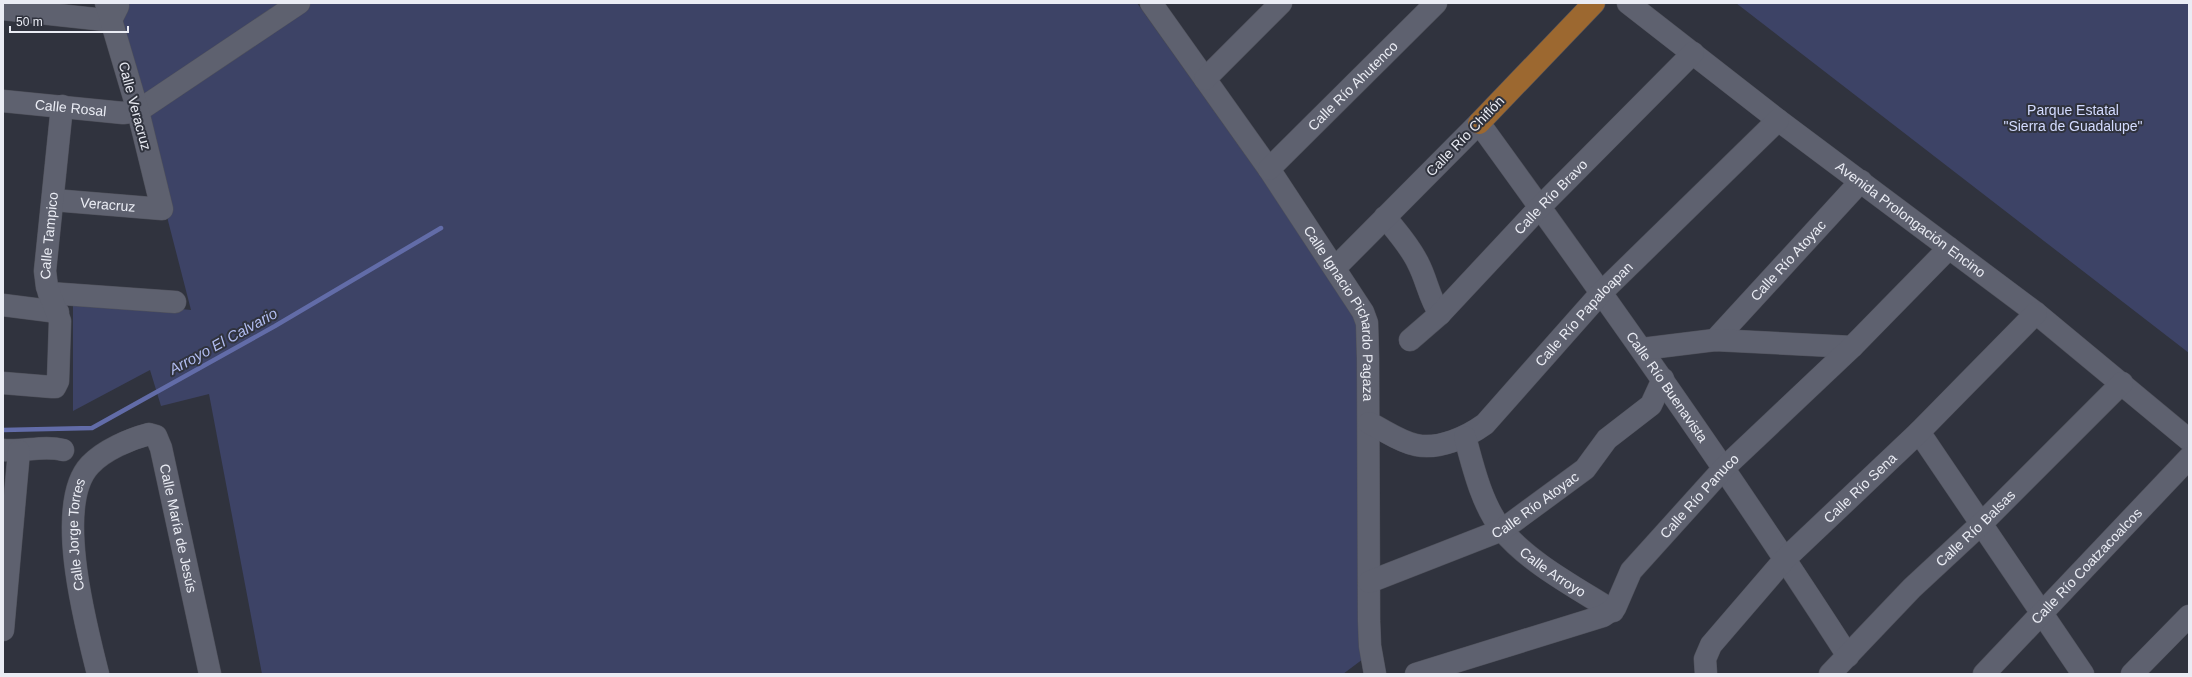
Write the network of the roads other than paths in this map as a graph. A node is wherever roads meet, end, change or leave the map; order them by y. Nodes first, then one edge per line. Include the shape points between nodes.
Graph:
1 (298, 3) edge
2 (1151, 3) edge
3 (1281, 3) edge
4 (1436, 3) edge
5 (1594, 3) edge
6 (1628, 3) edge
7 (112, 8) edge
8 (3, 9) edge
9 (1693, 54) junction
10 (1205, 79) junction
11 (3, 101) edge
12 (62, 106) junction
13 (138, 111) junction
14 (1778, 120) junction
15 (1479, 123) junction
16 (1269, 169) junction
17 (1861, 181) junction
18 (53, 200) junction
19 (1540, 207) junction
20 (162, 209) joint
21 (1385, 217) junction
22 (1949, 248) junction
23 (1336, 267) junction
24 (1601, 294) junction
25 (53, 302) junction
26 (175, 302) dead end
27 (3, 305) edge
28 (2036, 313) junction
29 (1440, 314) junction
30 (1410, 340) dead end
31 (1714, 340) junction
32 (1852, 346) junction
33 (1642, 349) junction
34 (1663, 379) junction
35 (3, 383) edge
36 (2122, 383) junction
37 (1369, 423) junction
38 (1919, 432) junction
39 (1464, 437) junction
40 (2189, 440) edge
41 (64, 450) dead end
42 (11, 451) edge
43 (106, 453) joint
44 (2189, 458) edge
45 (1724, 468) junction
46 (1982, 523) junction
47 (1502, 530) junction
48 (1785, 558) junction
49 (1369, 582) junction
50 (1613, 611) junction
51 (2042, 611) junction
52 (2189, 616) edge
53 (3, 630) edge
54 (1848, 656) junction
55 (98, 674) edge
56 (210, 674) edge
57 (1375, 674) edge
58 (1416, 674) edge
59 (1706, 674) edge
60 (1830, 674) edge
61 (1984, 674) edge
62 (2084, 674) edge
63 (2132, 674) edge

1 - 13 street
2 - 10 street, Calle Ignacio Pichardo Pagaza
3 - 10 street
4 - 16 street, Calle Río Ahutenco
5 - 15 main road, Calle Río Chiflón
6 - 9 street, Avenida Prolongación Encino
7 - 8 street via 100,20
7 - 13 street, Calle Veracruz
9 - 14 street, Avenida Prolongación Encino
9 - 19 street, Calle Río Bravo
10 - 16 street, Calle Ignacio Pichardo Pagaza
11 - 12 street, Calle Rosal
12 - 13 street, Calle Rosal
12 - 18 street, Calle Tampico
13 - 20 street, Calle Veracruz
14 - 17 street, Avenida Prolongación Encino
14 - 24 street, Calle Río Papaloapan
15 - 19 street, Calle Río Buenavista
15 - 21 street, Calle Río Chiflón
16 - 23 street, Calle Ignacio Pichardo Pagaza
17 - 22 street, Avenida Prolongación Encino
17 - 31 street, Calle Río Atoyac
18 - 20 street, Veracruz
18 - 25 street, Calle Tampico via 45,271
19 - 24 street, Calle Río Buenavista
19 - 29 street, Calle Río Bravo
21 - 23 street, Calle Río Chiflón
21 - 29 street via 1411,249 1433,304
22 - 28 street, Avenida Prolongación Encino
22 - 32 street, Calle Río Panuco
23 - 37 street, Calle Ignacio Pichardo Pagaza via 1360,305 1367,323
24 - 33 street, Calle Río Buenavista
24 - 39 street, Calle Río Papaloapan via 1485,424
25 - 26 street
25 - 27 street
25 - 35 street, Calle Tampico via 61,333 58,381 54,387
28 - 36 street, Avenida Prolongación Encino
28 - 38 street, Calle Río Sena
29 - 30 street, Calle Río Bravo
31 - 32 street
31 - 33 street
32 - 45 street, Calle Río Panuco
33 - 34 street, Calle Río Buenavista
34 - 45 street, Calle Río Buenavista
34 - 47 street, Calle Río Atoyac via 1651,405 1606,439 1585,469
36 - 40 street, Avenida Prolongación Encino
36 - 46 street, Calle Río Balsas
37 - 39 street, Calle Río Papaloapan via 1416,445
37 - 49 street, Calle Ignacio Pichardo Pagaza
38 - 46 street
38 - 48 street, Calle Río Sena
39 - 47 street, Calle Arroyo via 1477,481
41 - 42 street via 54,448
42 - 53 street
43 - 55 street, Calle Jorge Torres via 90,465 84,474 74,505 77,580
43 - 56 street, Calle María de Jesús via 149,434 158,440
44 - 51 street, Calle Río Coatzacoalcos
45 - 48 street, Calle Río Buenavista
45 - 50 street, Calle Río Panuco via 1631,571
46 - 51 street
46 - 54 street, Calle Río Balsas via 1912,588
47 - 49 street, Calle Río Atoyac
47 - 50 street, Calle Arroyo via 1537,562
48 - 54 street, Calle Río Buenavista
48 - 59 street, Calle Río Sena via 1711,645 1704,660
49 - 57 street, Calle Ignacio Pichardo Pagaza via 1370,646
50 - 58 street
51 - 61 street, Calle Río Coatzacoalcos
51 - 62 street
52 - 63 street
54 - 60 street, Calle Río Balsas

